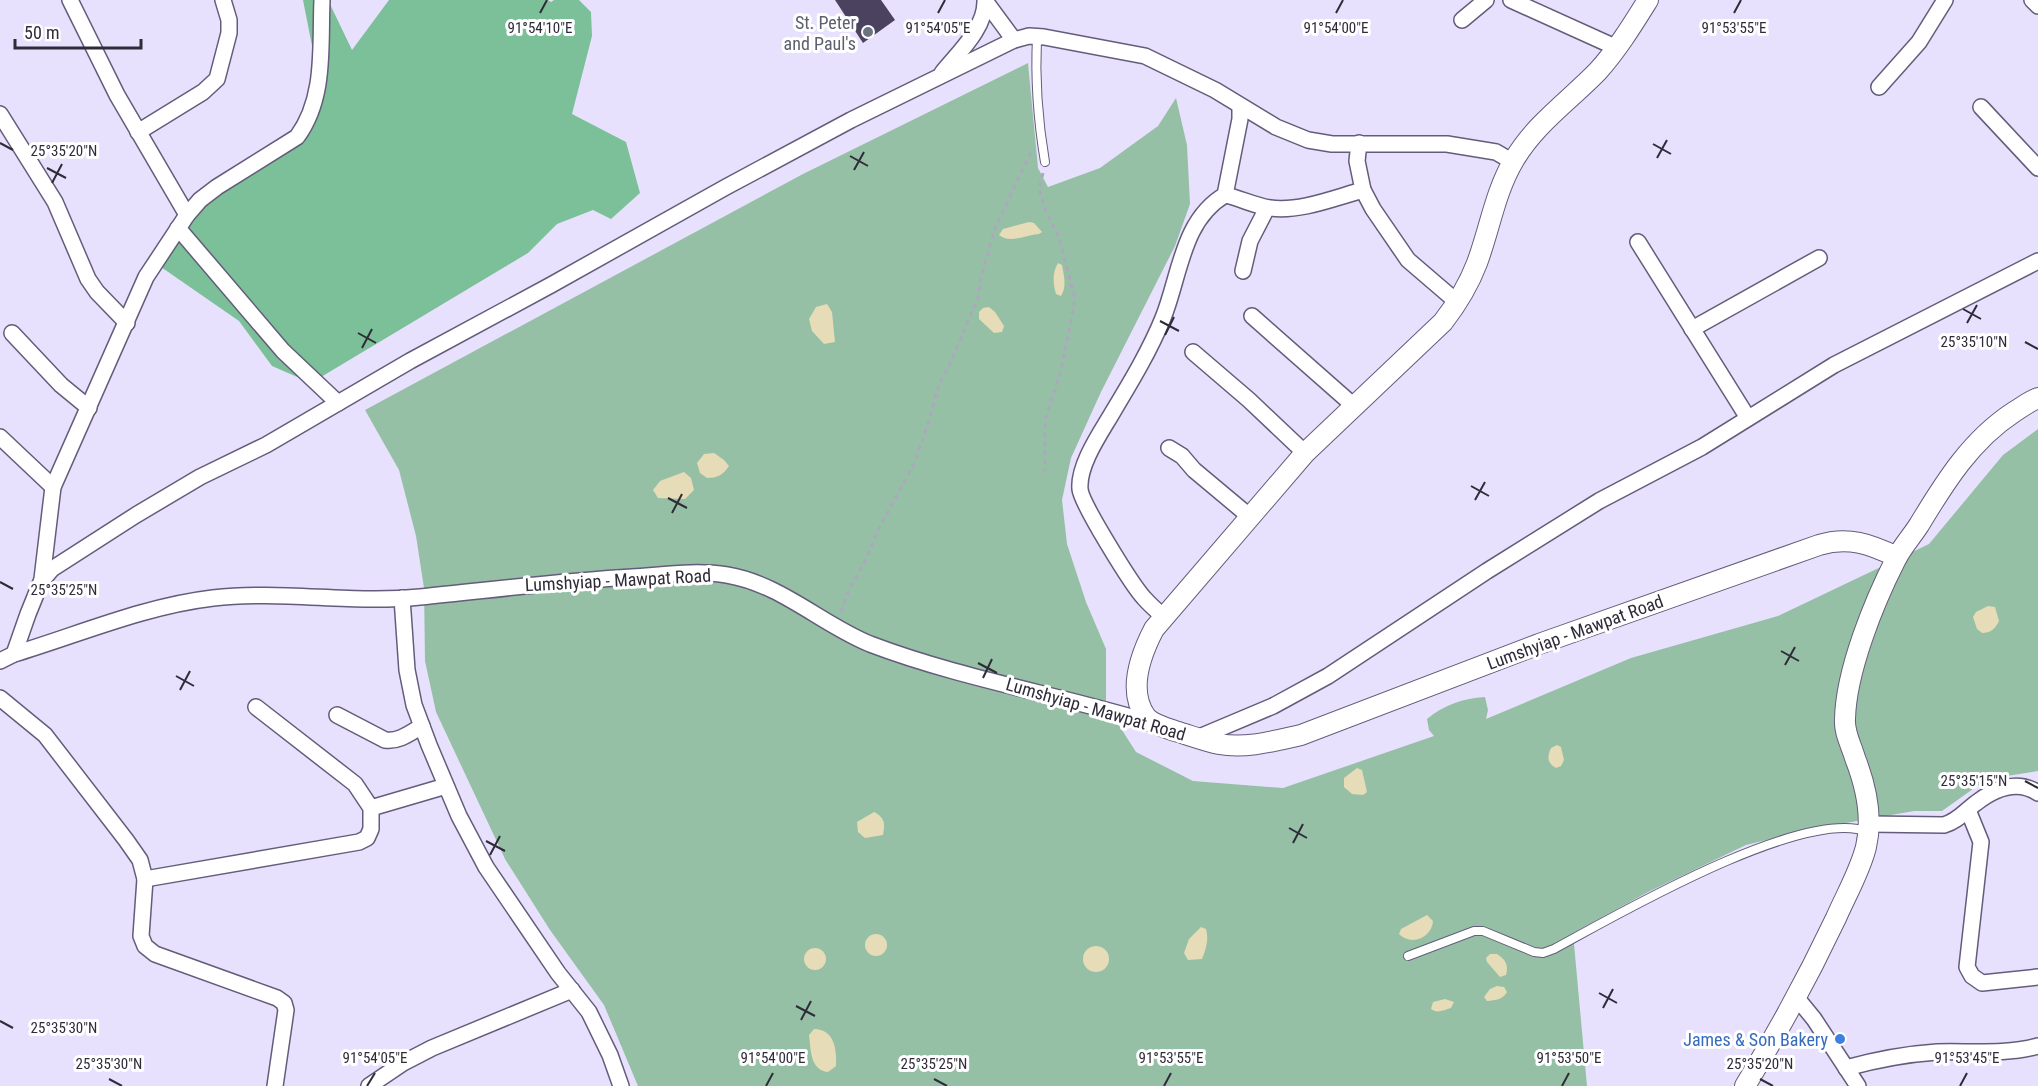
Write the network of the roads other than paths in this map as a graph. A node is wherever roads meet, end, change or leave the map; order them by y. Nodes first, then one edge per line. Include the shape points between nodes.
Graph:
1 (70, 0) edge
2 (223, 0) edge
3 (322, 0) edge
4 (1486, 0) edge
5 (1511, 0) edge
6 (1648, 0) edge
7 (1945, 0) edge
8 (2032, 0) edge
9 (985, 1) edge
10 (2038, 6) edge
11 (1462, 20) dead end
12 (1037, 37) junction
13 (1014, 40) junction
14 (1616, 47) junction
15 (940, 77) junction
16 (1879, 87) dead end
17 (1240, 106) junction
18 (1981, 107) dead end
19 (0, 114) edge
20 (138, 132) junction
21 (1359, 143) junction
22 (1045, 162) road end
23 (1513, 162) junction
24 (2038, 168) edge
25 (1363, 190) junction
26 (1225, 195) junction
27 (1267, 208) junction
28 (182, 221) junction
29 (1638, 242) dead end
30 (1819, 258) dead end
31 (2038, 261) edge
32 (1244, 271) dead end
33 (1457, 302) junction
34 (1252, 316) dead end
35 (127, 323) junction
36 (1692, 329) junction
37 (12, 333) dead end
38 (1193, 352) dead end
39 (2038, 398) edge
40 (338, 403) junction
41 (1354, 406) junction
42 (89, 408) junction
43 (1748, 418) junction
44 (0, 437) edge
45 (1169, 448) dead end
46 (1305, 453) junction
47 (53, 487) junction
48 (1249, 516) junction
49 (1897, 557) junction
50 (41, 582) junction
51 (402, 598) junction
52 (1164, 617) junction
53 (5, 657) edge
54 (0, 698) edge
55 (256, 706) dead end
56 (337, 716) dead end
57 (422, 726) junction
58 (1161, 726) junction
59 (1197, 738) junction
60 (446, 786) junction
61 (2038, 793) edge
62 (371, 808) junction
63 (1968, 810) junction
64 (1869, 829) junction
65 (145, 879) junction
66 (1408, 956) dead end
67 (2038, 977) edge
68 (572, 990) junction
69 (1796, 997) junction
70 (2038, 1046) edge
71 (1846, 1068) junction
72 (275, 1086) edge
73 (369, 1086) edge
74 (621, 1086) edge
75 (1745, 1086) edge
76 (1858, 1086) edge

1 - 20 street
2 - 20 street via 229,33 217,79
3 - 28 street via 318,88 306,124 297,137 200,200
4 - 11 street
5 - 14 street
6 - 14 street
7 - 16 street via 1919,42
8 - 10 street
9 - 13 street
9 - 15 street via 984,16 976,30
12 - 13 street
12 - 17 street via 1146,56
12 - 22 lane
13 - 15 street
14 - 23 street via 1539,127
15 - 40 street via 726,187
17 - 21 street via 1308,140
17 - 26 street
18 - 24 street
19 - 35 street via 55,202 88,279
20 - 28 street
21 - 23 street via 1447,144 1496,152
21 - 25 street via 1357,161
23 - 33 street via 1493,207 1478,261
25 - 27 street via 1296,207
25 - 33 street via 1400,249
26 - 27 street
26 - 52 street via 1212,203 1196,223 1164,316 1094,445 1080,479 1080,491 1107,542 1143,598
27 - 32 street via 1250,241
28 - 35 street via 146,277
28 - 40 street via 283,351
29 - 36 street
30 - 36 street
31 - 43 street via 1834,365
33 - 41 street via 1443,322
34 - 41 street
35 - 42 street
36 - 43 street
37 - 42 street via 61,385
38 - 46 street
39 - 49 street via 1995,424 1968,451
40 - 50 street via 136,515 52,569
41 - 46 street
42 - 47 street
43 - 59 street via 1599,501 1328,676 1273,706
44 - 47 street
45 - 48 street
46 - 48 street
47 - 50 street
48 - 52 street
49 - 59 street, Lumshyiap - Mawpat Road via 1854,541 1833,541 1539,644 1300,735 1231,746
49 - 64 street via 1868,625 1846,705 1845,729 1863,781
50 - 53 street
51 - 53 street, Lumshyiap - Mawpat Road via 214,598 135,615
51 - 57 street via 407,670
51 - 58 street, Lumshyiap - Mawpat Road via 606,578 726,575 781,594 834,626 910,657
52 - 58 street via 1144,647 1137,684 1147,718
54 - 65 street via 45,735 140,860
55 - 62 street via 355,784
56 - 57 street via 391,741
57 - 60 street
58 - 59 street, Lumshyiap - Mawpat Road
60 - 62 street
60 - 68 street via 486,867
61 - 63 street via 2022,786 2001,788
62 - 65 street via 372,829 359,842
63 - 64 street via 1944,825
63 - 67 street via 1981,842 1967,967 1982,983
64 - 66 lane via 1841,827 1791,838 1735,857 1554,949 1534,952 1474,931
64 - 69 street via 1865,850 1844,899
65 - 72 street via 141,936 145,946 155,954 284,1003
68 - 73 street via 432,1048
68 - 74 street via 589,1012
69 - 71 street
69 - 75 street
70 - 71 street via 1935,1052
71 - 76 street

